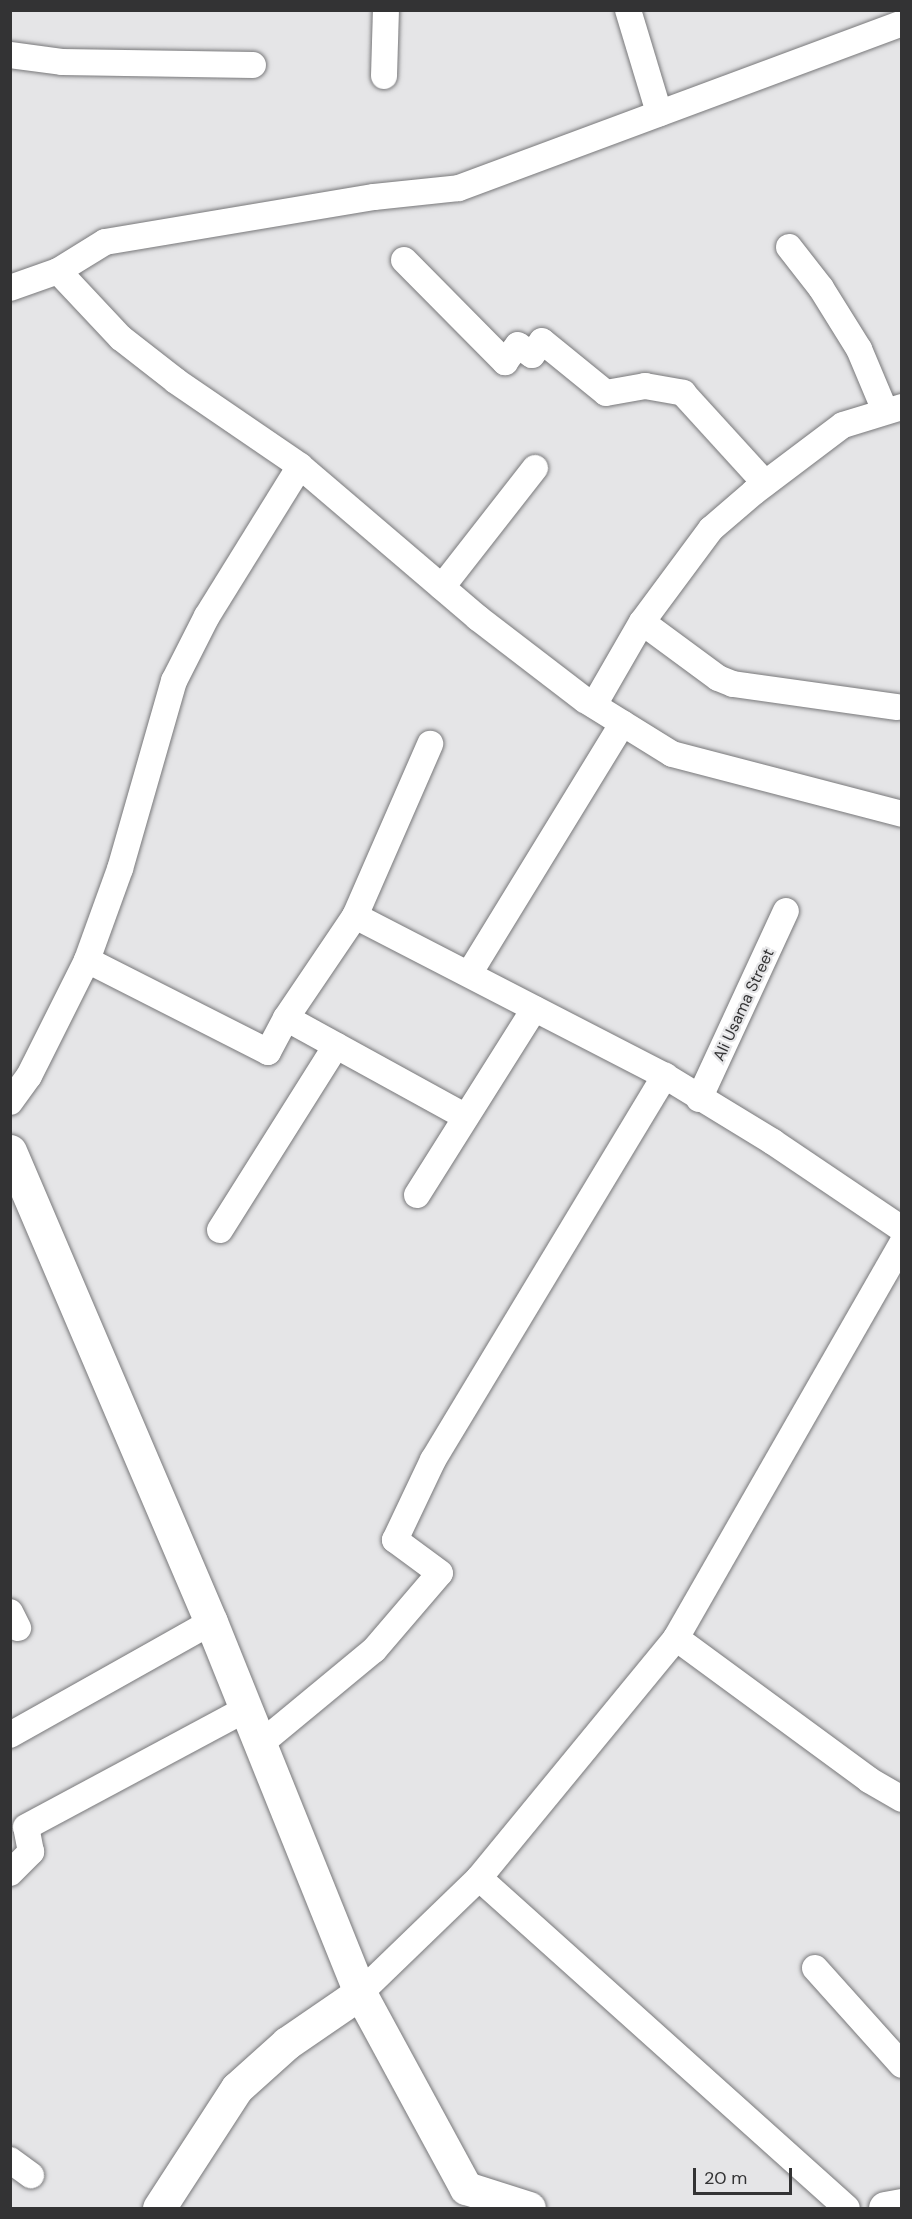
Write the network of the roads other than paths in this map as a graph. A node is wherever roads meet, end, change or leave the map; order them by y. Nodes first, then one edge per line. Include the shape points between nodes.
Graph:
1 (386, 10) edge
2 (628, 10) edge
3 (902, 23) edge
4 (10, 55) edge
5 (253, 65) dead end
6 (384, 76) dead end
7 (659, 113) junction
8 (789, 247) dead end
9 (404, 260) dead end
10 (58, 271) junction
11 (10, 288) edge
12 (893, 409) edge
13 (300, 466) junction
14 (535, 468) dead end
15 (765, 483) junction
16 (442, 587) junction
17 (642, 622) junction
18 (594, 705) junction
19 (897, 707) dead end
20 (623, 723) junction
21 (430, 744) dead end
22 (902, 814) edge
23 (786, 911) dead end
24 (355, 915) junction
25 (87, 960) junction
26 (469, 974) junction
27 (534, 1009) junction
28 (286, 1018) junction
29 (336, 1046) junction
30 (665, 1076) junction
31 (699, 1099) junction
32 (10, 1102) edge
33 (466, 1116) junction
34 (10, 1151) edge
35 (417, 1195) dead end
36 (220, 1230) dead end
37 (902, 1230) edge
38 (902, 1243) edge
39 (211, 1622) junction
40 (676, 1638) junction
41 (246, 1709) junction
42 (10, 1735) edge
43 (259, 1745) junction
44 (902, 1799) edge
45 (10, 1873) edge
46 (479, 1878) junction
47 (815, 1968) dead end
48 (360, 1993) junction
49 (902, 2065) edge
50 (469, 2198) edge
51 (159, 2208) edge
52 (529, 2208) edge
53 (847, 2208) edge

1 - 6 street
2 - 7 street
3 - 7 street
4 - 5 street via 62,62
7 - 10 street via 459,188 374,197 105,242
8 - 12 street via 821,288
9 - 15 street via 505,362 518,345 532,355 542,341 606,393 645,386 683,393
10 - 11 street
10 - 13 street via 121,338
12 - 15 street via 843,425
13 - 16 street
13 - 25 street via 207,616 174,681 120,869
14 - 16 street
15 - 17 street via 711,529
16 - 18 street
17 - 18 street
17 - 19 street via 718,678 733,684
18 - 20 street
20 - 22 street via 672,754
20 - 26 street
21 - 24 street
23 - 31 street, Ali Usama Street
24 - 26 street
24 - 28 street
25 - 28 street via 268,1052
25 - 32 street via 29,1076
26 - 27 street
27 - 30 street
27 - 33 street
28 - 29 street
29 - 33 street
29 - 36 street
30 - 31 street
30 - 43 street via 433,1460 395,1540 440,1573 375,1650
31 - 37 street via 773,1143
33 - 35 street
34 - 39 street
38 - 40 street
39 - 41 street
39 - 42 street
40 - 44 street via 869,1780
40 - 46 street
41 - 43 street
41 - 45 street via 26,1827 31,1852
43 - 48 street
46 - 48 street
46 - 53 street
47 - 49 street
48 - 50 street
48 - 51 street via 287,2043 237,2088
50 - 52 street

